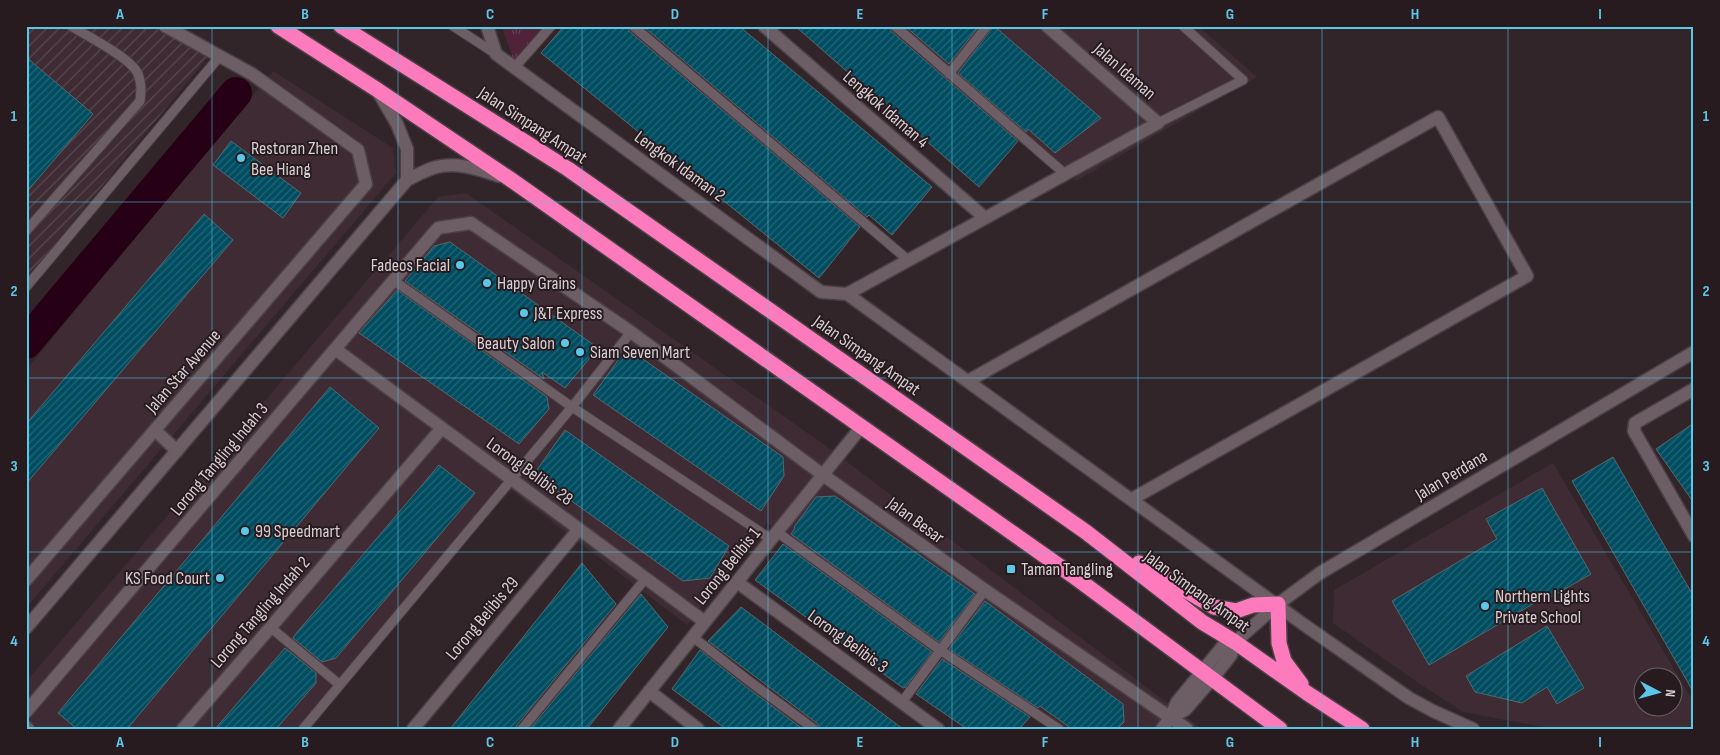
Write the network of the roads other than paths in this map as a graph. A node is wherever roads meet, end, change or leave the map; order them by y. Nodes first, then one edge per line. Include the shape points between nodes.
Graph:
1 (71, 26) edge
2 (165, 26) edge
3 (278, 26) edge
4 (342, 26) edge
5 (453, 26) edge
6 (487, 26) edge
7 (551, 26) edge
8 (633, 26) edge
9 (764, 26) edge
10 (895, 26) edge
11 (987, 26) edge
12 (1047, 26) edge
13 (1183, 26) edge
14 (496, 54) junction
15 (220, 56) junction
16 (515, 67) junction
17 (949, 74) junction
18 (376, 89) junction
19 (1158, 123) junction
20 (1065, 174) junction
21 (510, 179) junction
22 (407, 180) junction
23 (985, 218) junction
24 (438, 228) joint
25 (26, 232) edge
26 (908, 260) junction
27 (394, 280) junction
28 (26, 287) edge
29 (846, 294) junction
30 (631, 332) junction
31 (335, 349) junction
32 (1694, 352) edge
33 (968, 382) junction
34 (1694, 389) edge
35 (572, 407) junction
36 (862, 426) junction
37 (442, 428) junction
38 (155, 430) junction
39 (177, 451) junction
40 (823, 474) junction
41 (511, 479) junction
42 (1132, 499) junction
43 (579, 529) junction
44 (1086, 532) junction
45 (774, 536) junction
46 (1694, 536) edge
47 (646, 578) junction
48 (26, 580) edge
49 (737, 582) junction
50 (985, 590) junction
51 (1278, 604) junction
52 (705, 622) junction
53 (270, 627) junction
54 (26, 628) edge
55 (693, 637) junction
56 (1235, 642) junction
57 (940, 650) junction
58 (1207, 675) junction
59 (340, 685) junction
60 (649, 691) junction
61 (1308, 693) junction
62 (902, 702) junction
63 (26, 712) edge
64 (1170, 718) junction
65 (1057, 728) edge
66 (183, 729) edge
67 (303, 729) edge
68 (413, 729) edge
69 (522, 729) edge
70 (619, 729) edge
71 (698, 729) edge
72 (814, 729) edge
73 (938, 729) edge
74 (1162, 729) edge
75 (1187, 729) edge
76 (1280, 729) edge
77 (1362, 729) edge
78 (1473, 729) edge

1 - 25 lane via 123,58 136,71 142,87 140,101
2 - 15 street
3 - 18 highway
4 - 44 highway, Jalan Simpang Ampat via 568,169
5 - 14 lane, Lengkok Idaman 2
6 - 14 street
7 - 16 lane
8 - 26 lane
9 - 23 street, Lengkok Idaman 4
10 - 17 lane
11 - 17 lane
12 - 19 street, Jalan Idaman
13 - 19 lane via 1243,80
14 - 16 street, Lengkok Idaman 2
15 - 28 lane
15 - 38 street, Jalan Star Avenue via 252,74 358,150 366,184
16 - 29 street, Lengkok Idaman 2 via 821,292
17 - 20 lane
18 - 21 highway
18 - 22 street via 397,124 407,149
19 - 20 street
20 - 23 street
21 - 22 street via 472,167 446,165
21 - 36 highway
22 - 39 street
23 - 26 street
24 - 27 street, Lorong Tangling Indah 3
24 - 30 street, Jalan Besar via 471,223
26 - 29 street
27 - 31 street, Lorong Tangling Indah 3
27 - 35 lane
29 - 33 street
30 - 35 lane
30 - 40 street, Jalan Besar
31 - 37 street, Lorong Belibis 28
31 - 63 street, Lorong Tangling Indah 3
32 - 51 street, Jalan Perdana via 1320,573
33 - 42 street
33 - 42 street via 1438,116 1527,276
34 - 46 street via 1635,423 1634,431
35 - 41 lane
35 - 45 lane
36 - 40 street, Lorong Belibis 1
36 - 58 highway
37 - 41 street, Lorong Belibis 28
37 - 53 street, Lorong Tangling Indah 2
38 - 39 street
38 - 48 street, Jalan Star Avenue
39 - 54 street
40 - 45 street, Lorong Belibis 1
40 - 50 street, Jalan Besar
41 - 43 street, Lorong Belibis 28
41 - 59 lane
42 - 51 street
43 - 47 street, Lorong Belibis 28
43 - 68 street, Lorong Belibis 29
44 - 51 highway via 1214,607 1236,612 1253,606
44 - 56 highway, Jalan Simpang Ampat via 1202,622
45 - 49 street, Lorong Belibis 1
45 - 57 lane
47 - 52 street, Lorong Belibis 28
47 - 69 lane
49 - 52 street, Lorong Belibis 1
49 - 62 street, Lorong Belibis 3
50 - 57 lane
50 - 64 street, Jalan Besar
51 - 56 street, Jalan Perdana
51 - 61 highway via 1279,643 1284,661
51 - 78 street via 1409,698
52 - 55 street, Lorong Belibis 1
53 - 59 lane
53 - 66 street, Lorong Tangling Indah 2
55 - 60 street, Lorong Belibis 1
55 - 72 lane
56 - 58 street via 1231,655
56 - 61 highway, Jalan Simpang Ampat
57 - 62 lane
57 - 65 lane
58 - 64 street via 1185,710
58 - 76 highway
59 - 67 lane
60 - 70 street, Lorong Belibis 1
60 - 71 street
61 - 77 highway, Jalan Simpang Ampat
62 - 73 street, Lorong Belibis 3
64 - 74 street
64 - 75 street, Jalan Besar

